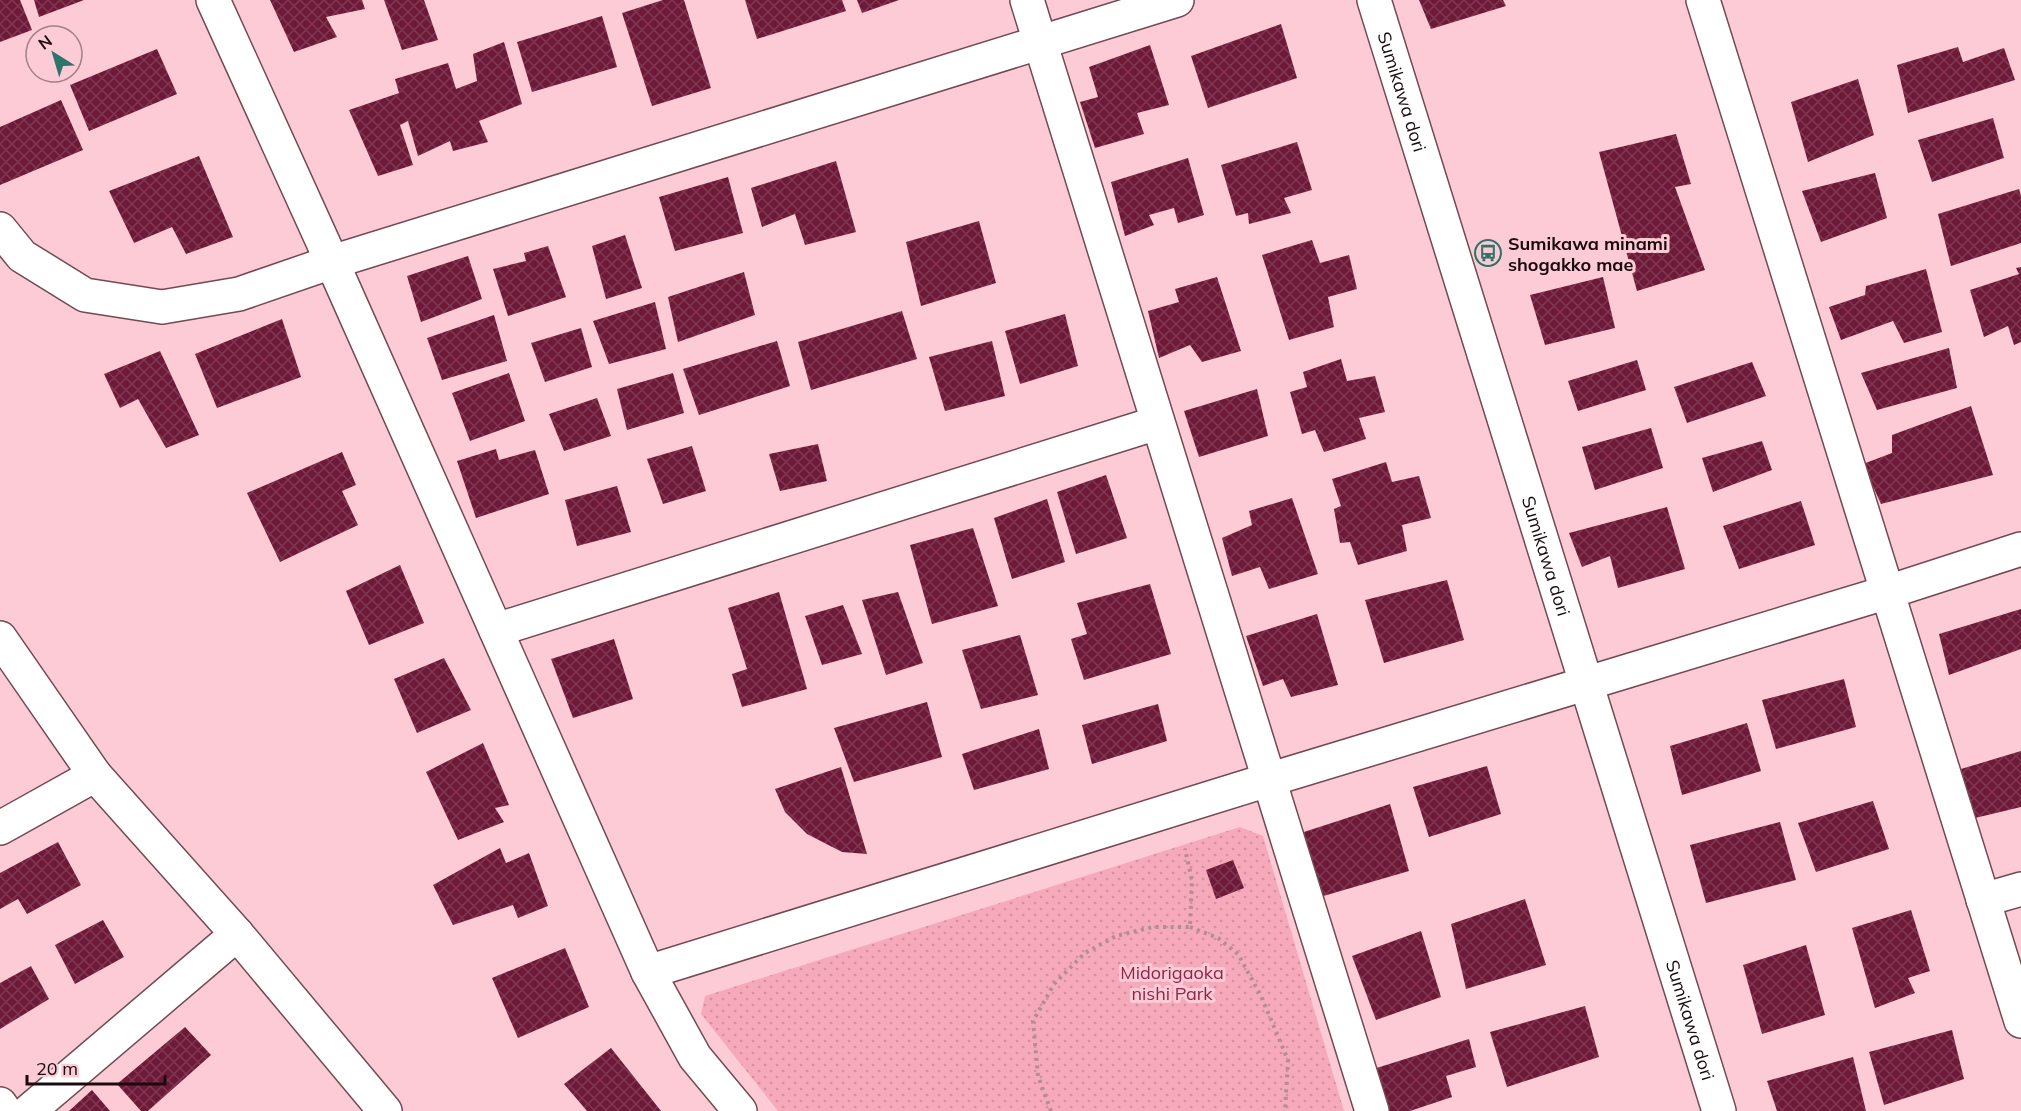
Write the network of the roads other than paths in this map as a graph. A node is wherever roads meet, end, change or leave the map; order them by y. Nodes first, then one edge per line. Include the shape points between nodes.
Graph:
1 (213, 0) edge
2 (1027, 0) edge
3 (1177, 0) edge
4 (1374, 0) edge
5 (1703, 0) edge
6 (1041, 43) junction
7 (0, 229) edge
8 (332, 262) junction
9 (1157, 423) junction
10 (2021, 549) edge
11 (1888, 592) junction
12 (496, 630) junction
13 (0, 638) edge
14 (1586, 684) junction
15 (95, 775) junction
16 (1268, 780) junction
17 (0, 828) edge
18 (2021, 889) edge
19 (1983, 900) junction
20 (237, 934) junction
21 (648, 972) junction
22 (2021, 1021) edge
23 (0, 1104) edge
24 (5, 1111) edge
25 (29, 1111) edge
26 (385, 1111) edge
27 (740, 1111) edge
28 (1372, 1111) edge
29 (1719, 1111) edge

1 - 8 street
2 - 6 street
3 - 6 street
4 - 14 street, Sumikawa dori
5 - 11 street
6 - 8 street
6 - 9 street
7 - 8 street via 22,256 85,295 162,307 239,294
8 - 12 street
9 - 12 street
9 - 16 street
10 - 11 street
11 - 14 street
11 - 19 street
12 - 21 street
13 - 15 street
14 - 16 street
14 - 29 street, Sumikawa dori
15 - 17 street
15 - 20 street
16 - 21 street
16 - 28 street
18 - 19 street
19 - 22 street
20 - 25 street
20 - 26 street
21 - 27 street via 694,1057
23 - 24 street

